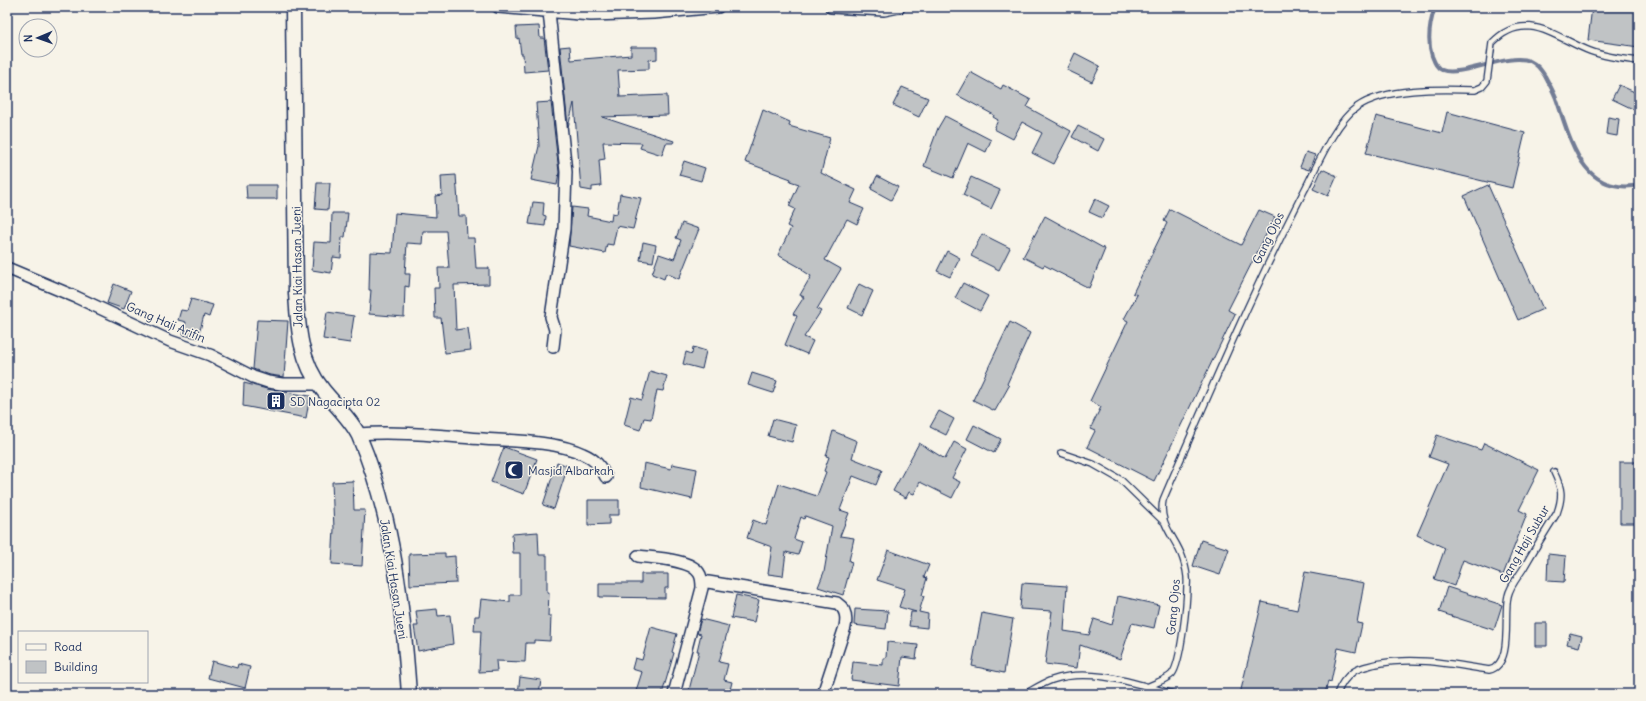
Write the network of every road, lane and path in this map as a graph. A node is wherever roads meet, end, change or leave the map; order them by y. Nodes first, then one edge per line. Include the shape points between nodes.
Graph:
1 (293, 7) edge
2 (498, 7) edge
3 (718, 7) edge
4 (831, 7) edge
5 (899, 7) edge
6 (549, 12) junction
7 (1639, 61) edge
8 (7, 268) edge
9 (553, 347) dead end
10 (318, 384) junction
11 (358, 434) junction
12 (1061, 453) dead end
13 (1554, 472) dead end
14 (606, 477) dead end
15 (1163, 521) junction
16 (638, 556) dead end
17 (702, 581) junction
18 (1147, 687) junction
19 (409, 694) edge
20 (674, 694) edge
21 (823, 694) edge
22 (1025, 694) edge
23 (1174, 694) edge
24 (1337, 694) edge

1 - 10 street, Jalan Kiai Hasan Jueni via 296,293 300,341 308,366
2 - 6 street
3 - 6 street via 608,15
4 - 5 street via 884,10
6 - 9 street via 566,172 564,229 550,317 556,330
7 - 15 lane, Gang Ojos via 1609,57 1547,29 1507,30 1492,43 1487,81 1482,88 1413,90 1380,98 1350,112 1327,145 1281,235 1163,500
8 - 10 street, Gang Haji Arifin via 170,341 210,355 253,377 275,383
10 - 11 street, Jalan Kiai Hasan Jueni
11 - 14 street via 381,432 553,446 582,453 595,460
11 - 19 street, Jalan Kiai Hasan Jueni via 378,492 393,558 405,640
12 - 15 lane via 1093,464 1121,480
13 - 24 lane, Gang Haji Subur via 1561,487 1560,504 1508,594 1506,634 1500,666 1489,670 1421,660 1381,663 1353,672
15 - 18 lane, Gang Ojos via 1182,557 1186,572 1187,599 1176,667 1171,674
16 - 17 street via 686,563 696,569
17 - 20 street
17 - 21 street via 837,603 842,606 846,616 845,627
18 - 22 lane via 1083,675 1051,680
18 - 23 lane

